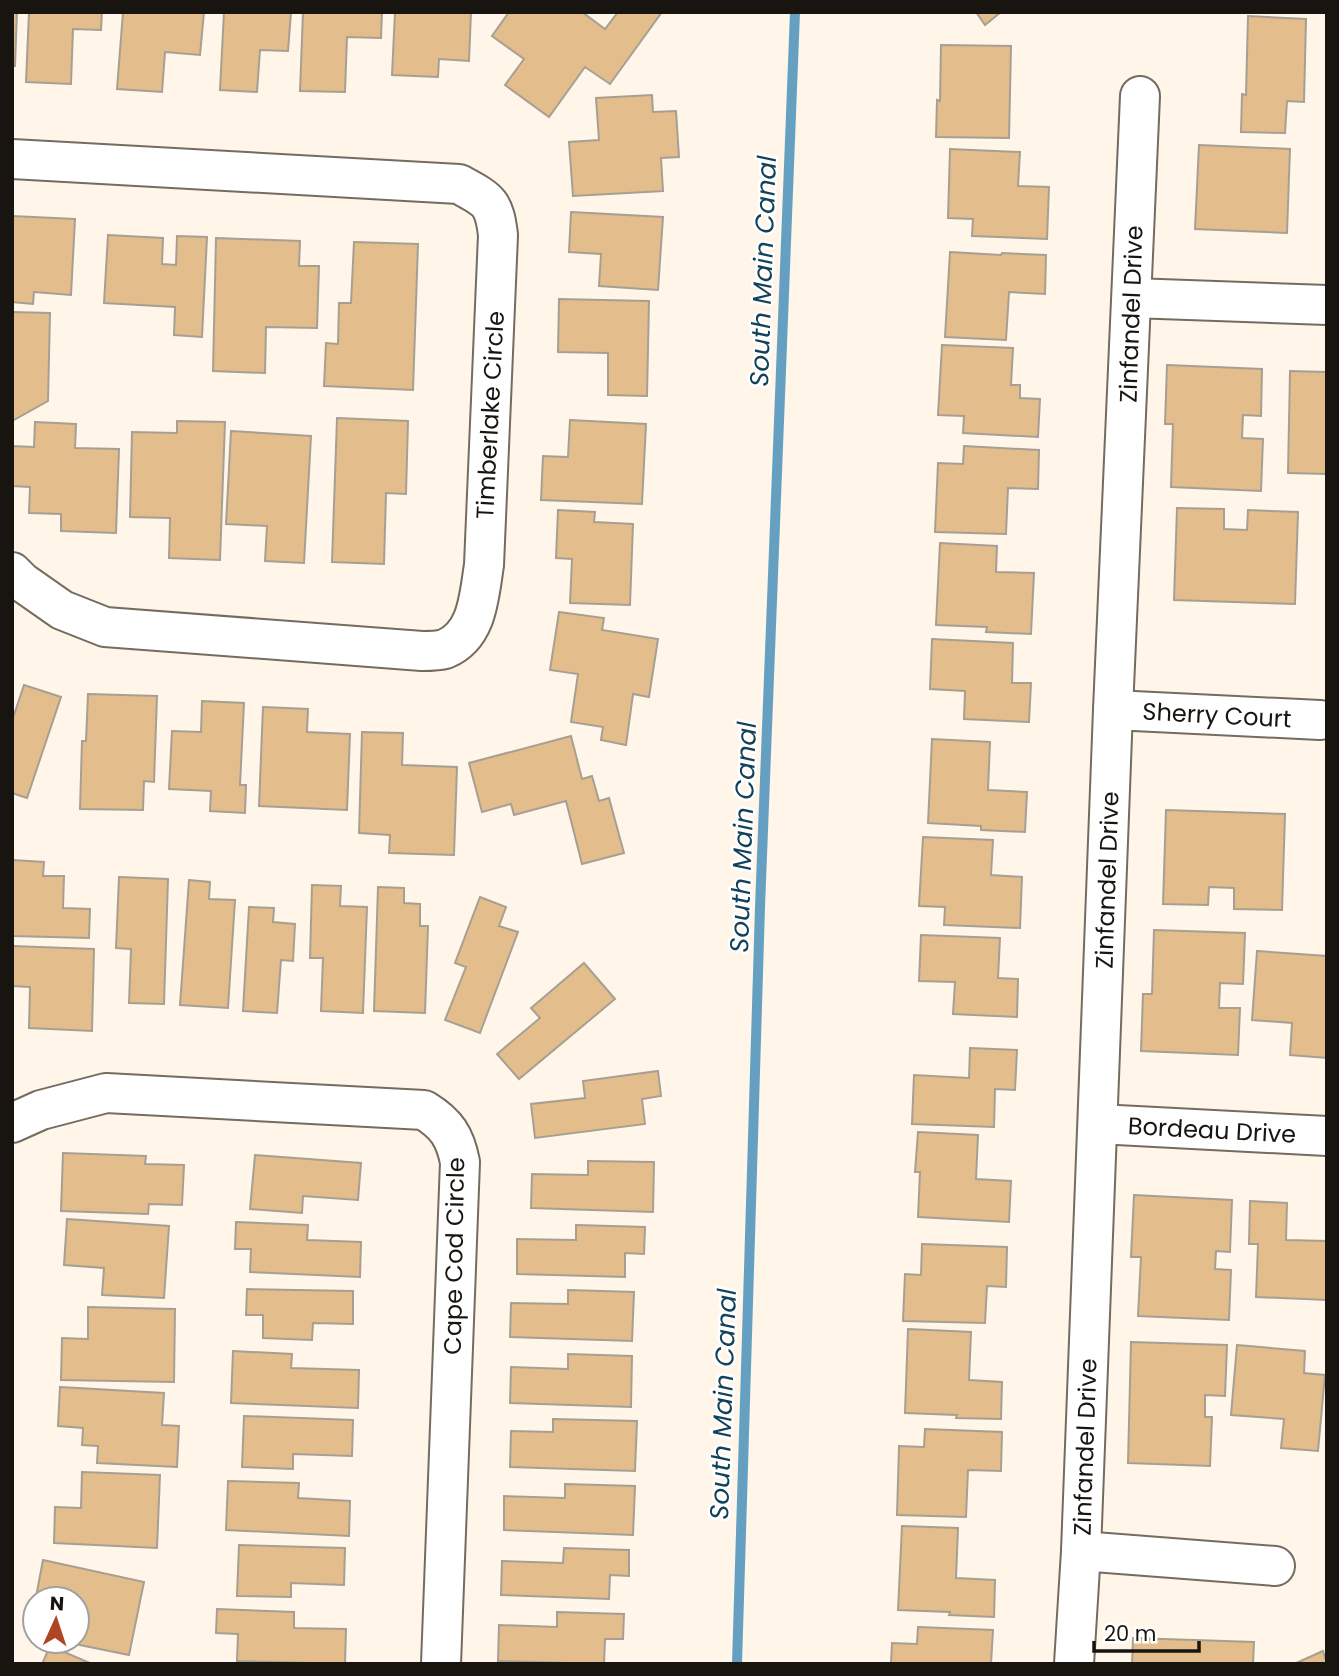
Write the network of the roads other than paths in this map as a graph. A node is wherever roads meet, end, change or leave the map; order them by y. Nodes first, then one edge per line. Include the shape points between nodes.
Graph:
1 (1140, 96) dead end
2 (12, 159) edge
3 (1132, 298) junction
4 (1327, 305) edge
5 (12, 572) edge
6 (1113, 710) junction
7 (1320, 720) dead end
8 (12, 1123) edge
9 (1098, 1124) junction
10 (1327, 1136) edge
11 (1082, 1551) junction
12 (1275, 1566) dead end
13 (441, 1664) edge
14 (1074, 1664) edge

1 - 3 street, Zinfandel Drive
2 - 5 street, Timberlake Circle via 459,184 486,198 496,215 498,235 484,565 478,607 470,628 458,641 443,650 422,651 105,627 62,610
3 - 4 street
3 - 6 street, Zinfandel Drive
6 - 7 street, Sherry Court
6 - 9 street, Zinfandel Drive
8 - 13 street, Cape Cod Circle via 41,1110 106,1093 424,1110 456,1141 460,1162
9 - 10 street, Bordeau Drive
9 - 11 street, Zinfandel Drive
11 - 12 street
11 - 14 street, Zinfandel Drive

